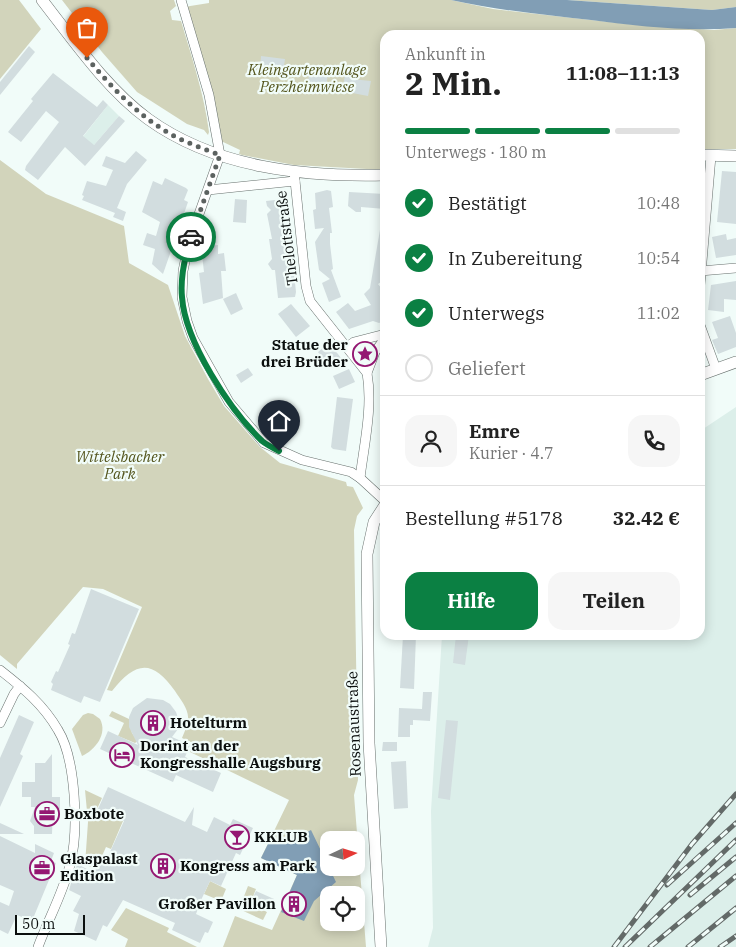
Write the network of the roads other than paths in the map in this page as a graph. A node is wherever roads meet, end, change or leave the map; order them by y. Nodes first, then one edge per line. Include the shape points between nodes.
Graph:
1 (42, 0) edge
2 (181, 0) edge
3 (220, 155) junction
4 (706, 155) edge
5 (736, 156) edge
6 (380, 175) edge
7 (294, 176) junction
8 (705, 178) edge
9 (208, 190) junction
10 (736, 268) edge
11 (705, 271) edge
12 (380, 337) edge
13 (705, 339) edge
14 (380, 344) edge
15 (347, 347) junction
16 (736, 362) edge
17 (716, 369) junction
18 (367, 373) junction
19 (705, 373) edge
20 (360, 478) junction
21 (380, 496) edge
22 (380, 513) edge
23 (0, 670) edge
24 (20, 686) junction
25 (0, 723) edge
26 (38, 947) edge
27 (381, 947) edge

1 - 3 main road via 104,79 134,106 180,139
2 - 3 street via 209,94
3 - 7 main road
3 - 9 street
4 - 5 main road
4 - 8 street
6 - 7 main road
7 - 9 street
7 - 15 street, Thelottstraße via 310,301
9 - 20 street via 189,242 182,297 186,321 213,376 229,402 264,443 302,460 351,472
10 - 11 street
12 - 15 street via 354,342
13 - 17 street
14 - 18 street
15 - 18 street, Thelottstraße
16 - 17 main road
17 - 19 main road
18 - 20 street via 368,404
20 - 21 street
22 - 27 main road, Rosenaustraße via 374,522 367,554 368,706
23 - 24 street
24 - 25 street
24 - 26 street via 38,702 60,732 74,800 74,846 70,867

